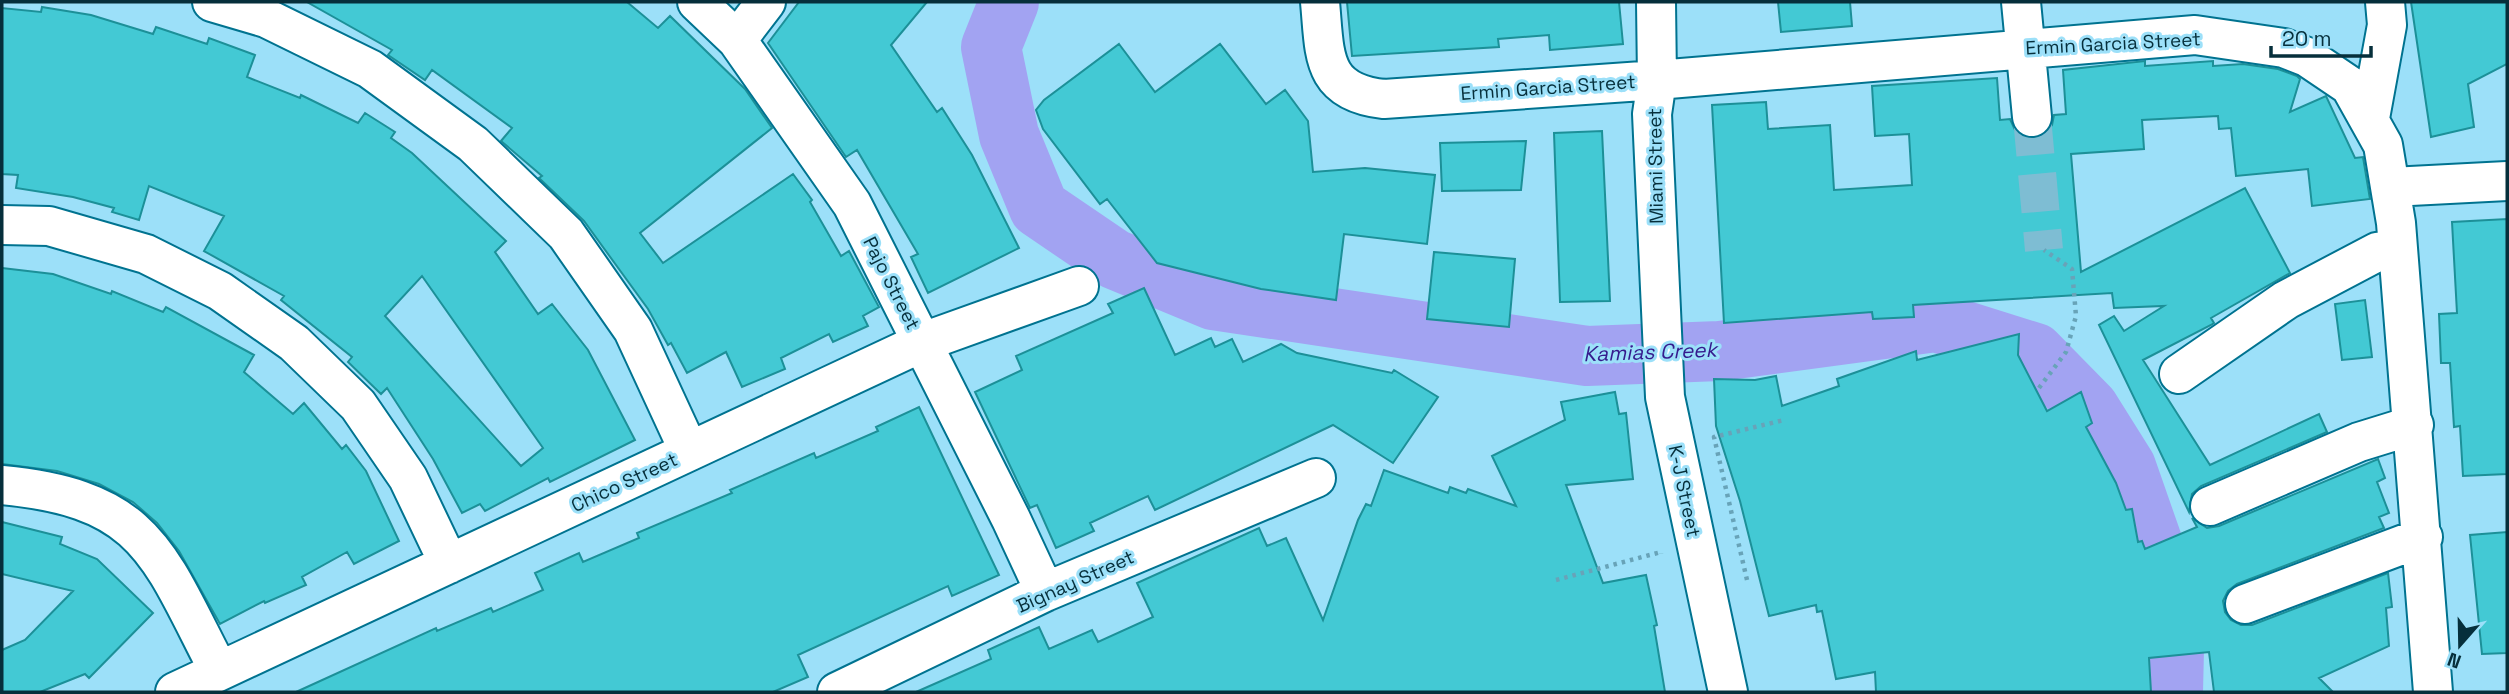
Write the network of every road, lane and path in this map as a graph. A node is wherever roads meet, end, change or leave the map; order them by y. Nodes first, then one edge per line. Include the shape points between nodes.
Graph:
1 (212, 2) edge
2 (697, 2) edge
3 (766, 2) edge
4 (1320, 2) edge
5 (1656, 2) edge
6 (2021, 2) edge
7 (2385, 2) edge
8 (737, 40) junction
9 (2025, 48) junction
10 (1657, 80) junction
11 (2032, 117) tunnel mouth
12 (2370, 118) junction
13 (2507, 181) edge
14 (2391, 187) junction
15 (2, 225) edge
16 (2044, 250) dead end
17 (2396, 250) junction
18 (1079, 286) dead end
19 (1658, 288) joint
20 (923, 341) junction
21 (2179, 374) dead end
22 (2039, 388) dead end
23 (1784, 420) dead end
24 (2414, 425) junction
25 (689, 452) junction
26 (1316, 478) dead end
27 (2, 485) edge
28 (2210, 506) dead end
29 (2423, 537) junction
30 (449, 564) junction
31 (1664, 565) dead end
32 (1556, 580) dead end
33 (1747, 580) dead end
34 (1045, 592) junction
35 (2245, 604) dead end
36 (219, 671) junction
37 (175, 692) edge
38 (837, 692) edge
39 (1728, 692) edge
40 (2433, 692) edge

1 - 25 street via 266,18 370,69 473,144 573,245 633,330
2 - 8 street, Pajo Street
3 - 8 street
4 - 10 street, Ermin Garcia Street via 1330,74 1362,96 1384,99
5 - 10 street, Miami Street
6 - 9 street
7 - 12 street via 2387,25
8 - 20 street, Pajo Street via 852,204
9 - 10 street, Ermin Garcia Street
9 - 11 street
9 - 12 street, Ermin Garcia Street via 2195,35 2284,48 2307,57 2350,86
10 - 19 street, Miami Street via 1652,114
12 - 14 street, Ermin Garcia Street via 2383,145
13 - 14 street
14 - 17 street, Ermin Garcia Street
15 - 30 street via 49,226 146,254 220,291 294,343 358,405 408,478
16 - 22 path via 2072,269 2076,316 2066,352
17 - 21 street via 2377,252 2286,300
17 - 24 street, Ermin Garcia Street
18 - 20 street, Chico Street
19 - 39 street, K-J Street via 1665,397
20 - 25 street, Chico Street
20 - 34 street, Pajo Street
23 - 33 path via 1714,437
24 - 28 street via 2359,442
24 - 29 street, Ermin Garcia Street
25 - 30 street, Chico Street
26 - 34 street, Bignay Street
27 - 36 street via 80,499 120,517 146,540 164,566
29 - 35 street
29 - 40 street, Ermin Garcia Street
30 - 36 street, Chico Street
31 - 32 path via 1661,552
34 - 38 street, Bignay Street
36 - 37 street, Chico Street

